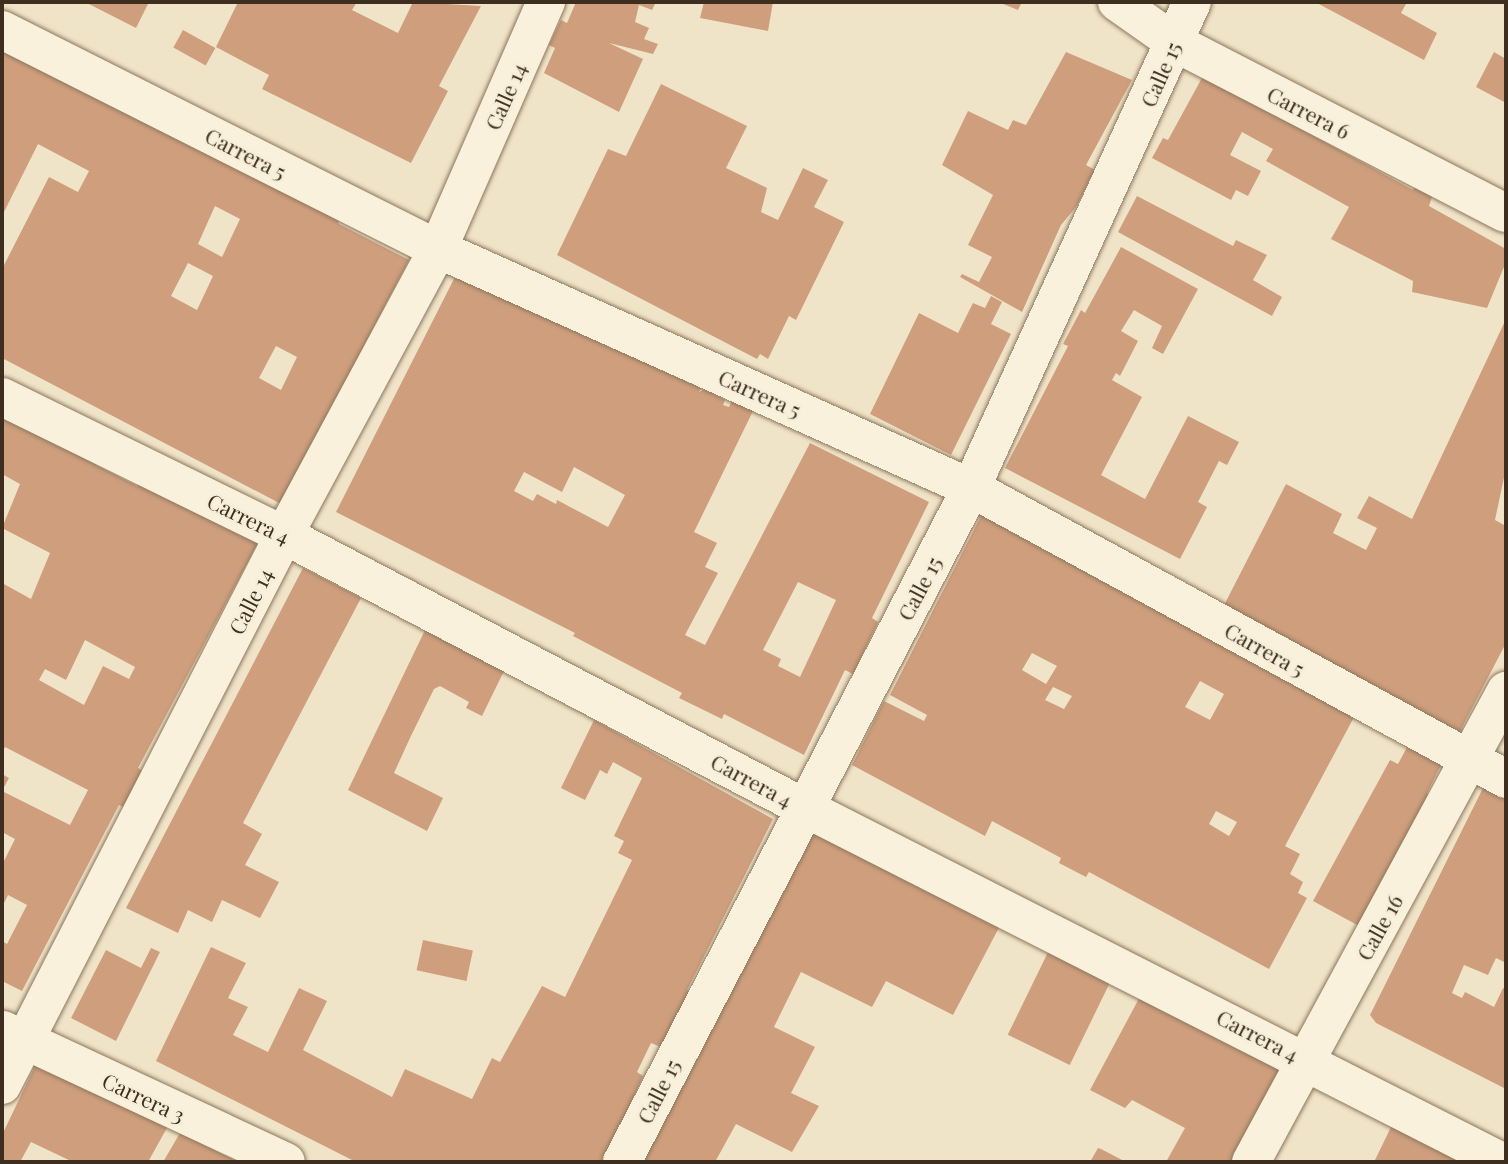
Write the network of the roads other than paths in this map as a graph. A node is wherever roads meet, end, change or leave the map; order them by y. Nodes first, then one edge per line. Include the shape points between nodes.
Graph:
1 (546, 2) edge
2 (1117, 2) edge
3 (1192, 2) edge
4 (2, 30) edge
5 (1174, 42) junction
6 (1506, 213) edge
7 (438, 248) junction
8 (2, 397) edge
9 (971, 488) junction
10 (284, 535) junction
11 (1506, 691) edge
12 (1471, 761) junction
13 (1506, 779) edge
14 (803, 807) junction
15 (13, 1036) edge
16 (1306, 1059) junction
17 (2, 1085) edge
18 (286, 1162) edge
19 (622, 1162) edge
20 (1251, 1162) edge
21 (1502, 1162) edge

1 - 7 street, Calle 14
2 - 5 street, Carrera 6
3 - 5 street, Calle 15
4 - 7 street, Carrera 5
5 - 6 street, Carrera 6
5 - 9 street, Calle 15
7 - 9 street, Carrera 5
7 - 10 street, Calle 14
8 - 10 street, Carrera 4
9 - 12 street, Carrera 5
9 - 14 street, Calle 15
10 - 14 street, Carrera 4
10 - 15 street, Calle 14
11 - 12 street, Calle 16
12 - 13 street, Carrera 5
12 - 16 street, Calle 16
14 - 16 street, Carrera 4
14 - 19 street, Calle 15
15 - 17 street, Calle 14
15 - 18 street, Carrera 3
16 - 20 street, Calle 16
16 - 21 street, Carrera 4

